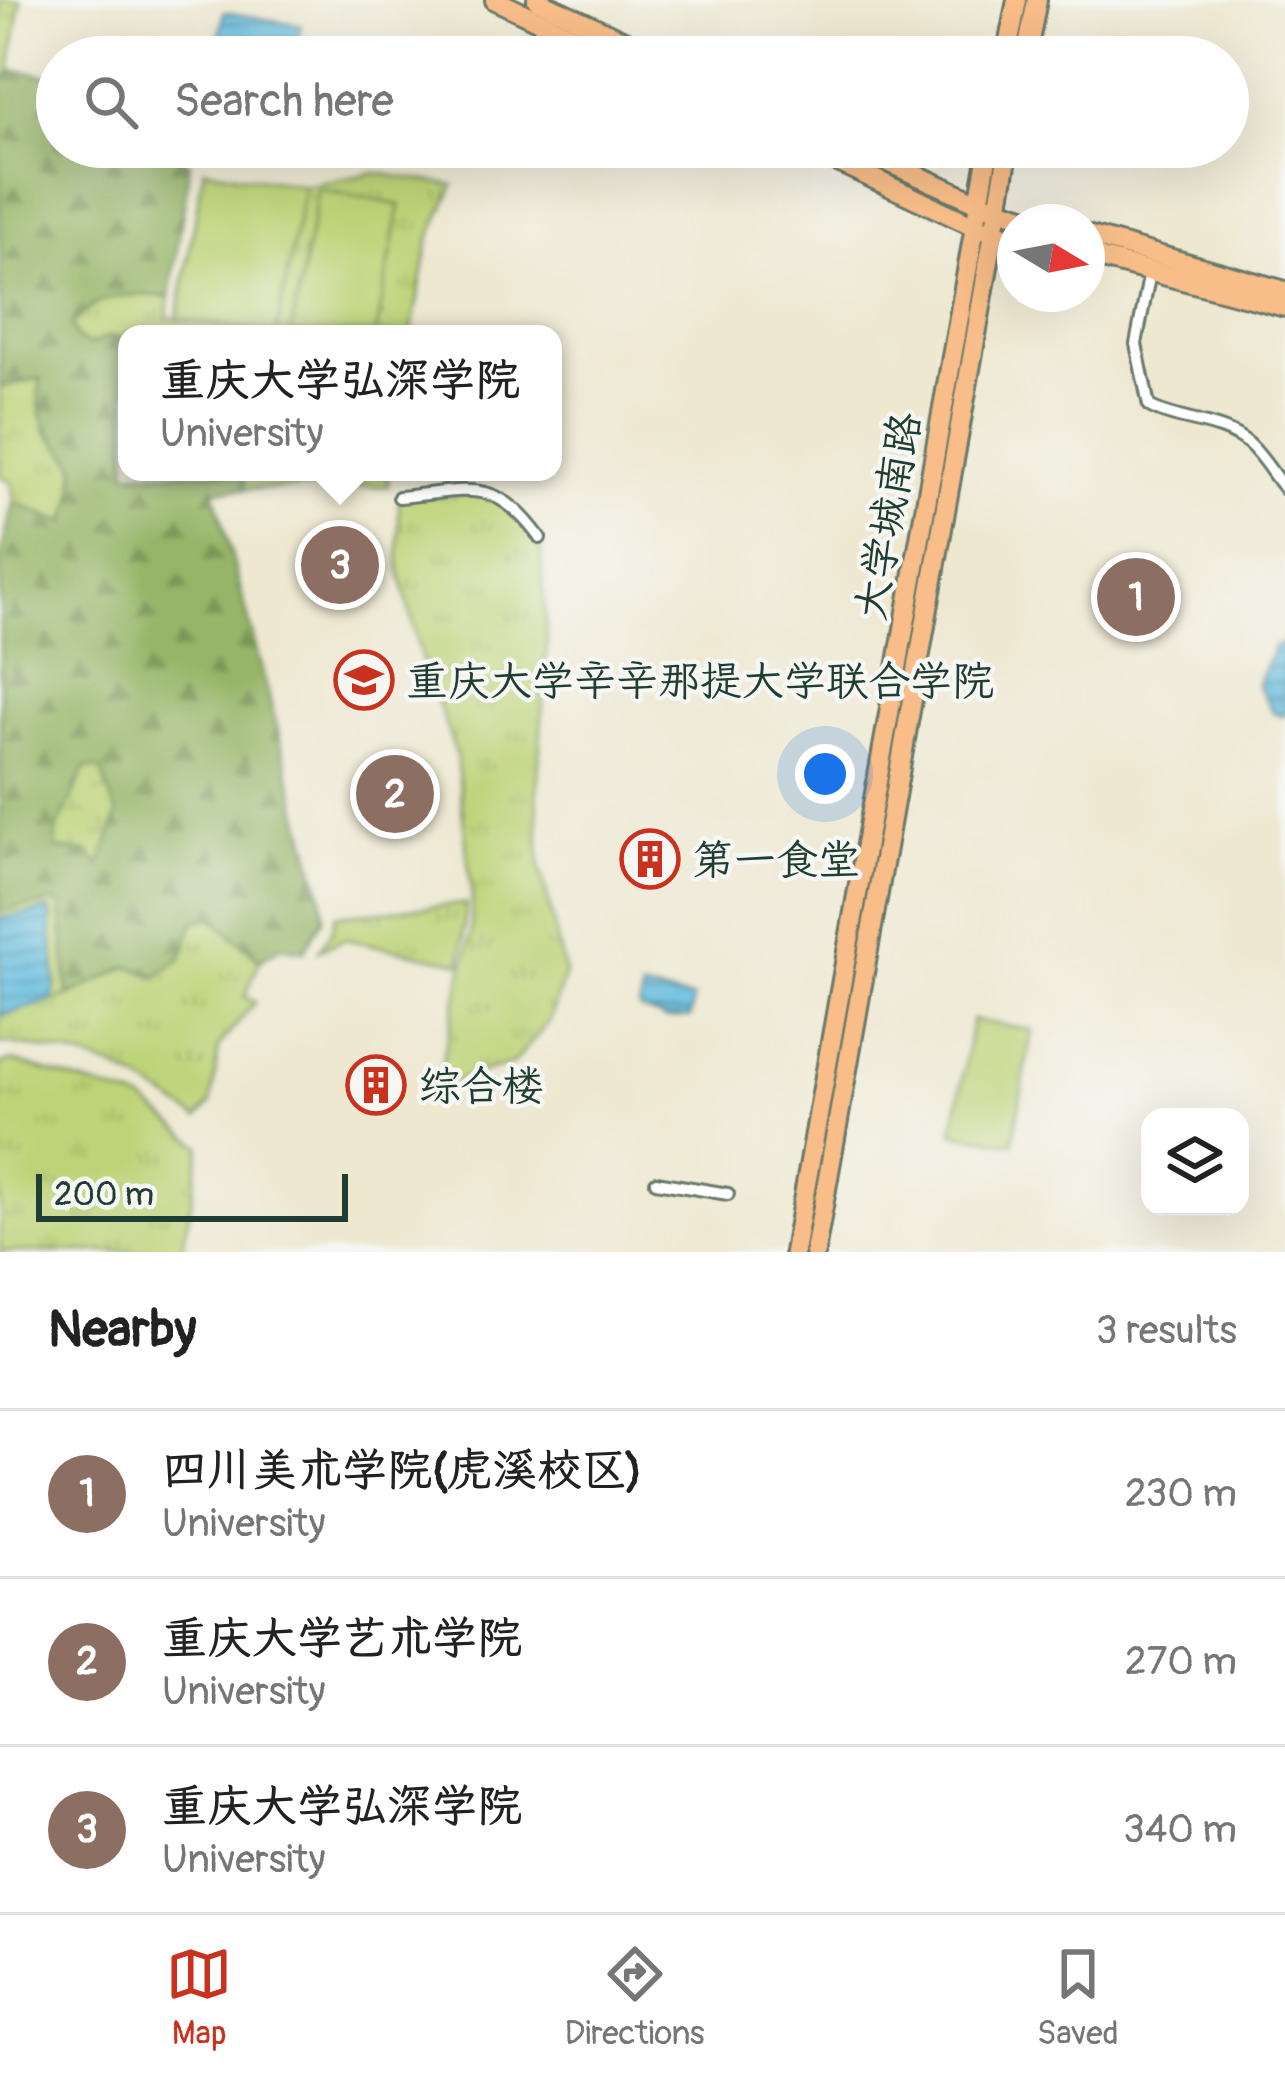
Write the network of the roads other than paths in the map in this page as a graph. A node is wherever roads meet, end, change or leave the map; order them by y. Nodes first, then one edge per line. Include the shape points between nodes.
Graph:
1 (495, 0) edge
2 (1017, 0) edge
3 (1037, 0) edge
4 (528, 4) edge
5 (581, 36) edge
6 (606, 36) edge
7 (1010, 36) edge
8 (1030, 36) edge
9 (851, 168) edge
10 (901, 168) edge
11 (989, 168) edge
12 (1002, 168) edge
13 (988, 207) junction
14 (997, 210) edge
15 (974, 226) junction
16 (994, 234) junction
17 (997, 235) edge
18 (1105, 240) edge
19 (1105, 259) edge
20 (1150, 269) junction
21 (1285, 291) edge
22 (1285, 308) edge
23 (1285, 489) edge
24 (399, 496) dead end
25 (540, 538) dead end
26 (656, 1182) dead end
27 (728, 1194) dead end
28 (794, 1252) edge
29 (815, 1252) edge

1 - 4 main road
2 - 7 main road
3 - 8 main road
4 - 5 main road
4 - 6 main road
9 - 15 main road
10 - 13 main road
11 - 13 main road, 大学城南路
12 - 13 main road, 大学城南路
13 - 14 main road
13 - 15 main road, 大学城南路
13 - 16 main road, 大学城南路
15 - 16 main road
15 - 28 main road, 大学城南路
16 - 17 main road
16 - 29 main road, 大学城南路
18 - 21 main road
19 - 20 main road
20 - 22 main road
20 - 23 street via 1136,344 1149,406 1248,443
24 - 25 street via 494,491
26 - 27 street

